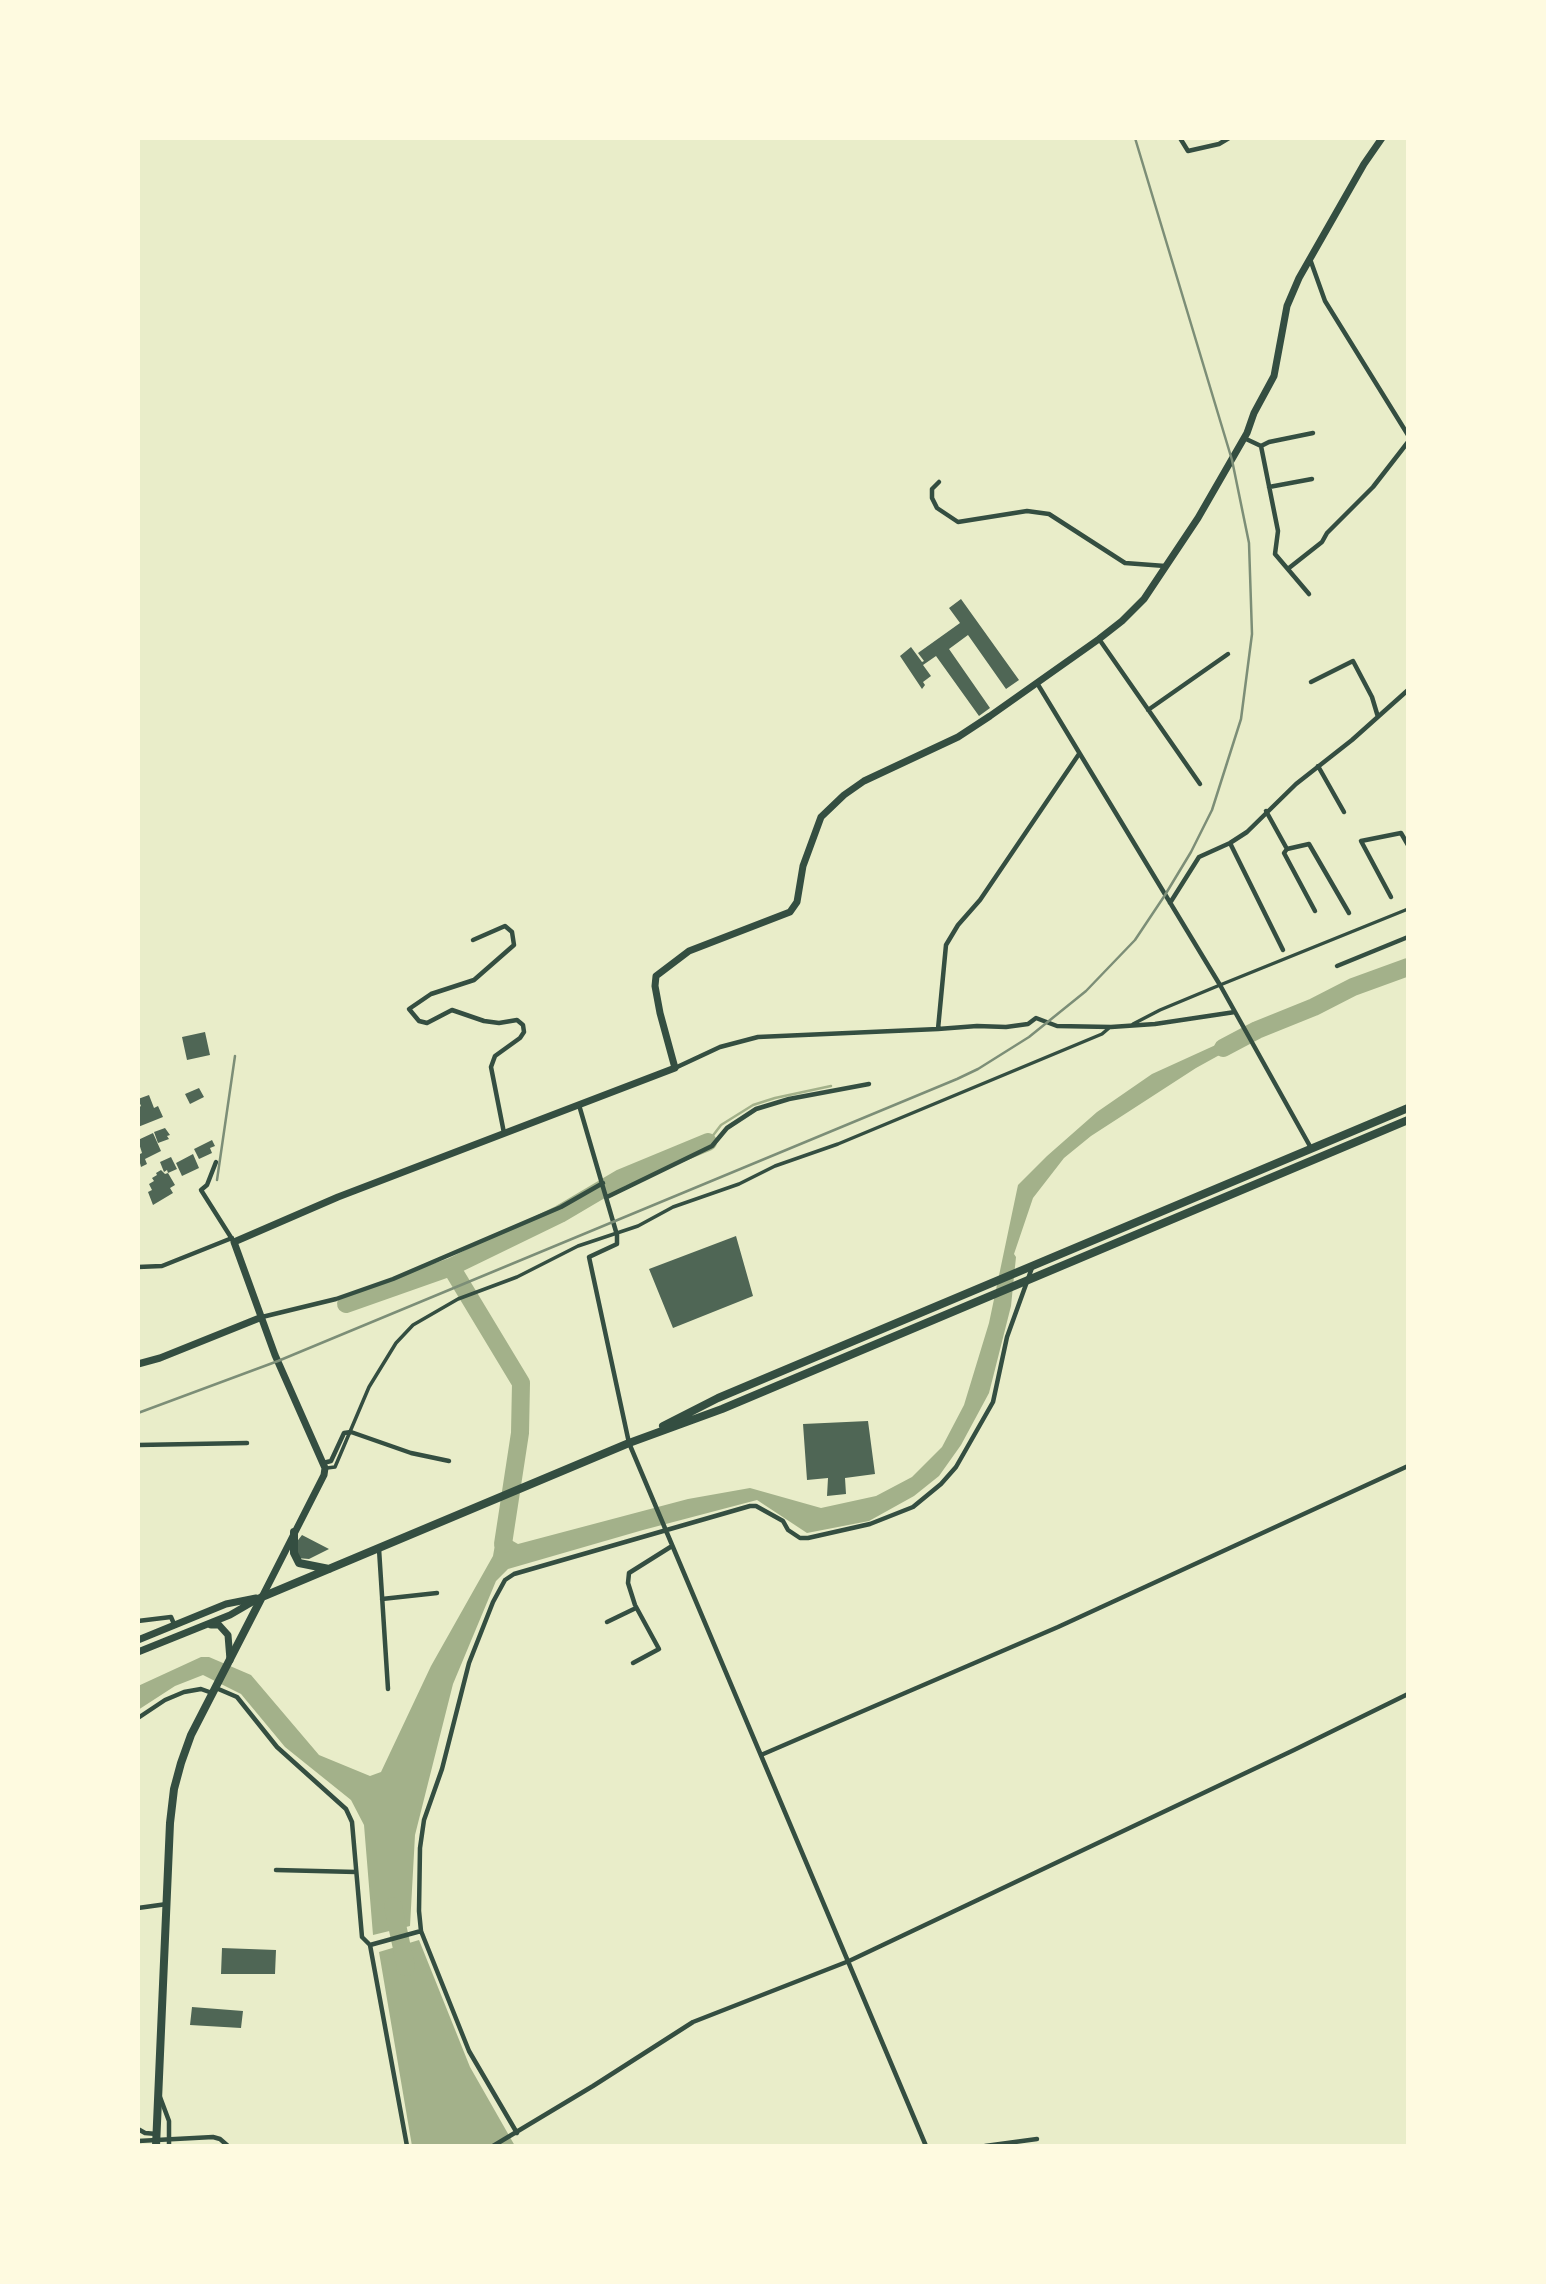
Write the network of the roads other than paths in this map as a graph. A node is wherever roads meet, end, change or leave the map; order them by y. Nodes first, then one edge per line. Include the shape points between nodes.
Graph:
1 (1180, 138) edge
2 (1229, 138) edge
3 (1382, 138) edge
4 (1310, 259) junction
5 (1313, 433) dead end
6 (1408, 435) edge
7 (1244, 438) junction
8 (1408, 442) edge
9 (1261, 446) junction
10 (1312, 479) dead end
11 (939, 482) dead end
12 (1269, 487) junction
13 (1166, 566) junction
14 (1289, 568) junction
15 (1309, 594) dead end
16 (1099, 639) junction
17 (1228, 654) dead end
18 (1311, 682) dead end
19 (1037, 683) junction
20 (1408, 690) edge
21 (1148, 710) junction
22 (1378, 717) junction
23 (1079, 754) junction
24 (1318, 766) junction
25 (1200, 784) dead end
26 (1266, 811) junction
27 (1344, 812) dead end
28 (1230, 843) junction
29 (1408, 845) edge
30 (1287, 849) junction
31 (1391, 897) dead end
32 (1170, 903) junction
33 (1408, 909) edge
34 (1315, 911) dead end
35 (1349, 913) dead end
36 (1408, 937) edge
37 (473, 940) dead end
38 (1283, 950) dead end
39 (1337, 966) dead end
40 (1220, 985) junction
41 (1235, 1012) junction
42 (1133, 1024) junction
43 (1111, 1027) junction
44 (938, 1029) junction
45 (675, 1068) junction
46 (869, 1084) dead end
47 (579, 1104) junction
48 (1408, 1108) edge
49 (1408, 1120) edge
50 (504, 1133) junction
51 (1311, 1148) junction
52 (1317, 1158) junction
53 (216, 1162) dead end
54 (603, 1183) junction
55 (607, 1197) junction
56 (617, 1235) junction
57 (233, 1240) junction
58 (1033, 1265) junction
59 (138, 1266) edge
60 (1023, 1283) junction
61 (262, 1317) junction
62 (138, 1364) edge
63 (351, 1432) junction
64 (247, 1443) dead end
65 (629, 1443) junction
66 (138, 1445) edge
67 (449, 1461) dead end
68 (324, 1466) junction
69 (1408, 1466) edge
70 (665, 1529) junction
71 (294, 1532) junction
72 (673, 1546) junction
73 (379, 1549) junction
74 (331, 1569) junction
75 (437, 1593) dead end
76 (262, 1597) junction
77 (382, 1599) junction
78 (636, 1608) junction
79 (138, 1621) edge
80 (607, 1622) dead end
81 (175, 1625) junction
82 (199, 1628) junction
83 (138, 1640) edge
84 (138, 1652) edge
85 (230, 1661) junction
86 (634, 1663) dead end
87 (216, 1689) junction
88 (388, 1689) dead end
89 (1408, 1694) edge
90 (138, 1718) edge
91 (761, 1755) junction
92 (275, 1870) dead end
93 (356, 1872) junction
94 (167, 1904) junction
95 (138, 1908) edge
96 (418, 1932) junction
97 (372, 1944) junction
98 (849, 1961) junction
99 (159, 2093) junction
100 (138, 2129) edge
101 (517, 2133) junction
102 (156, 2134) junction
103 (1037, 2139) dead end
104 (138, 2141) edge
105 (1023, 2143) edge
106 (156, 2146) edge
107 (170, 2146) edge
108 (228, 2146) edge
109 (407, 2146) edge
110 (493, 2146) edge
111 (926, 2146) edge
112 (985, 2146) edge

1 - 2 street via 1188,151
3 - 4 main road
4 - 6 street via 1325,301
4 - 7 main road via 1287,306 1274,376
5 - 9 street
7 - 9 street
7 - 13 main road
8 - 14 street via 1322,542
9 - 12 street
10 - 12 street
11 - 13 street via 932,489 932,498 937,508 958,522 1027,511 1049,514 1125,563
12 - 14 street via 1278,531 1275,554
13 - 16 main road via 1144,598
14 - 15 street
16 - 19 main road
16 - 21 street
17 - 21 street
18 - 22 street via 1353,661 1373,696
19 - 23 street
19 - 45 main road via 958,737 844,795 821,817 803,866 797,902 790,912 690,951 656,976 660,1013
20 - 22 street
21 - 25 street
22 - 24 street
23 - 32 street
23 - 44 street via 946,945
24 - 26 street
24 - 27 street
26 - 28 street
26 - 30 street
28 - 32 street via 1199,857
28 - 38 street
29 - 31 street via 1401,833 1362,841
30 - 34 street via 1284,853
30 - 35 street via 1309,844
32 - 40 street
33 - 40 street
36 - 39 street
37 - 50 street via 505,926 512,932 514,945 474,980 431,994 409,1009 427,1023 453,1010 484,1021 517,1020 523,1025 520,1038 495,1055 491,1067
40 - 41 street
40 - 42 street
41 - 42 street
41 - 51 street
42 - 43 street
43 - 44 street via 1057,1026 1036,1018 1006,1027
43 - 56 street via 838,1144 694,1198
44 - 45 street via 758,1037 720,1047
45 - 47 main road
46 - 55 street via 756,1110 727,1128 712,1146
47 - 50 main road
47 - 54 street
48 - 51 highway
49 - 52 highway
50 - 57 main road
51 - 52 street
51 - 58 highway
52 - 60 highway
53 - 57 street via 201,1190
54 - 55 street
54 - 61 street via 393,1279
55 - 56 street
56 - 63 street via 578,1246 517,1277 458,1299 413,1325 369,1387
56 - 65 street via 617,1244 589,1256
57 - 59 street via 162,1266
57 - 61 main road
58 - 60 street
58 - 65 highway via 718,1398
60 - 65 highway
60 - 70 street via 993,1402 956,1467 913,1507 870,1524 808,1538 800,1538 783,1521 756,1506
61 - 62 main road
61 - 68 main road
63 - 67 street
63 - 68 street via 344,1433
64 - 66 street
65 - 70 street
65 - 73 highway
68 - 71 main road via 324,1475
69 - 91 street via 1058,1628
70 - 72 street
70 - 96 street via 505,1580 469,1663 425,1820
71 - 74 highway via 299,1563
71 - 76 main road
72 - 78 street via 629,1573
72 - 91 street
73 - 74 highway
73 - 77 street
74 - 76 highway
75 - 77 street
76 - 81 main road via 226,1604
76 - 82 main road
76 - 85 highway
77 - 88 street
78 - 80 street
78 - 86 street via 659,1649
79 - 81 street via 171,1617
81 - 83 main road
82 - 84 main road
82 - 85 main road via 223,1628
85 - 87 highway
87 - 90 street via 184,1692
87 - 93 street via 237,1697 277,1747 346,1810 352,1822
87 - 94 highway via 191,1735 174,1789
89 - 98 street
91 - 98 street
92 - 93 street
93 - 97 street via 362,1937
94 - 95 street
94 - 99 highway
96 - 97 street
96 - 101 street via 469,2051
97 - 109 street
98 - 101 street via 693,2022
98 - 111 street
99 - 102 highway
99 - 107 street via 169,2120
100 - 102 street
101 - 110 street
102 - 106 highway
103 - 105 street
104 - 108 street via 213,2137
105 - 112 street

